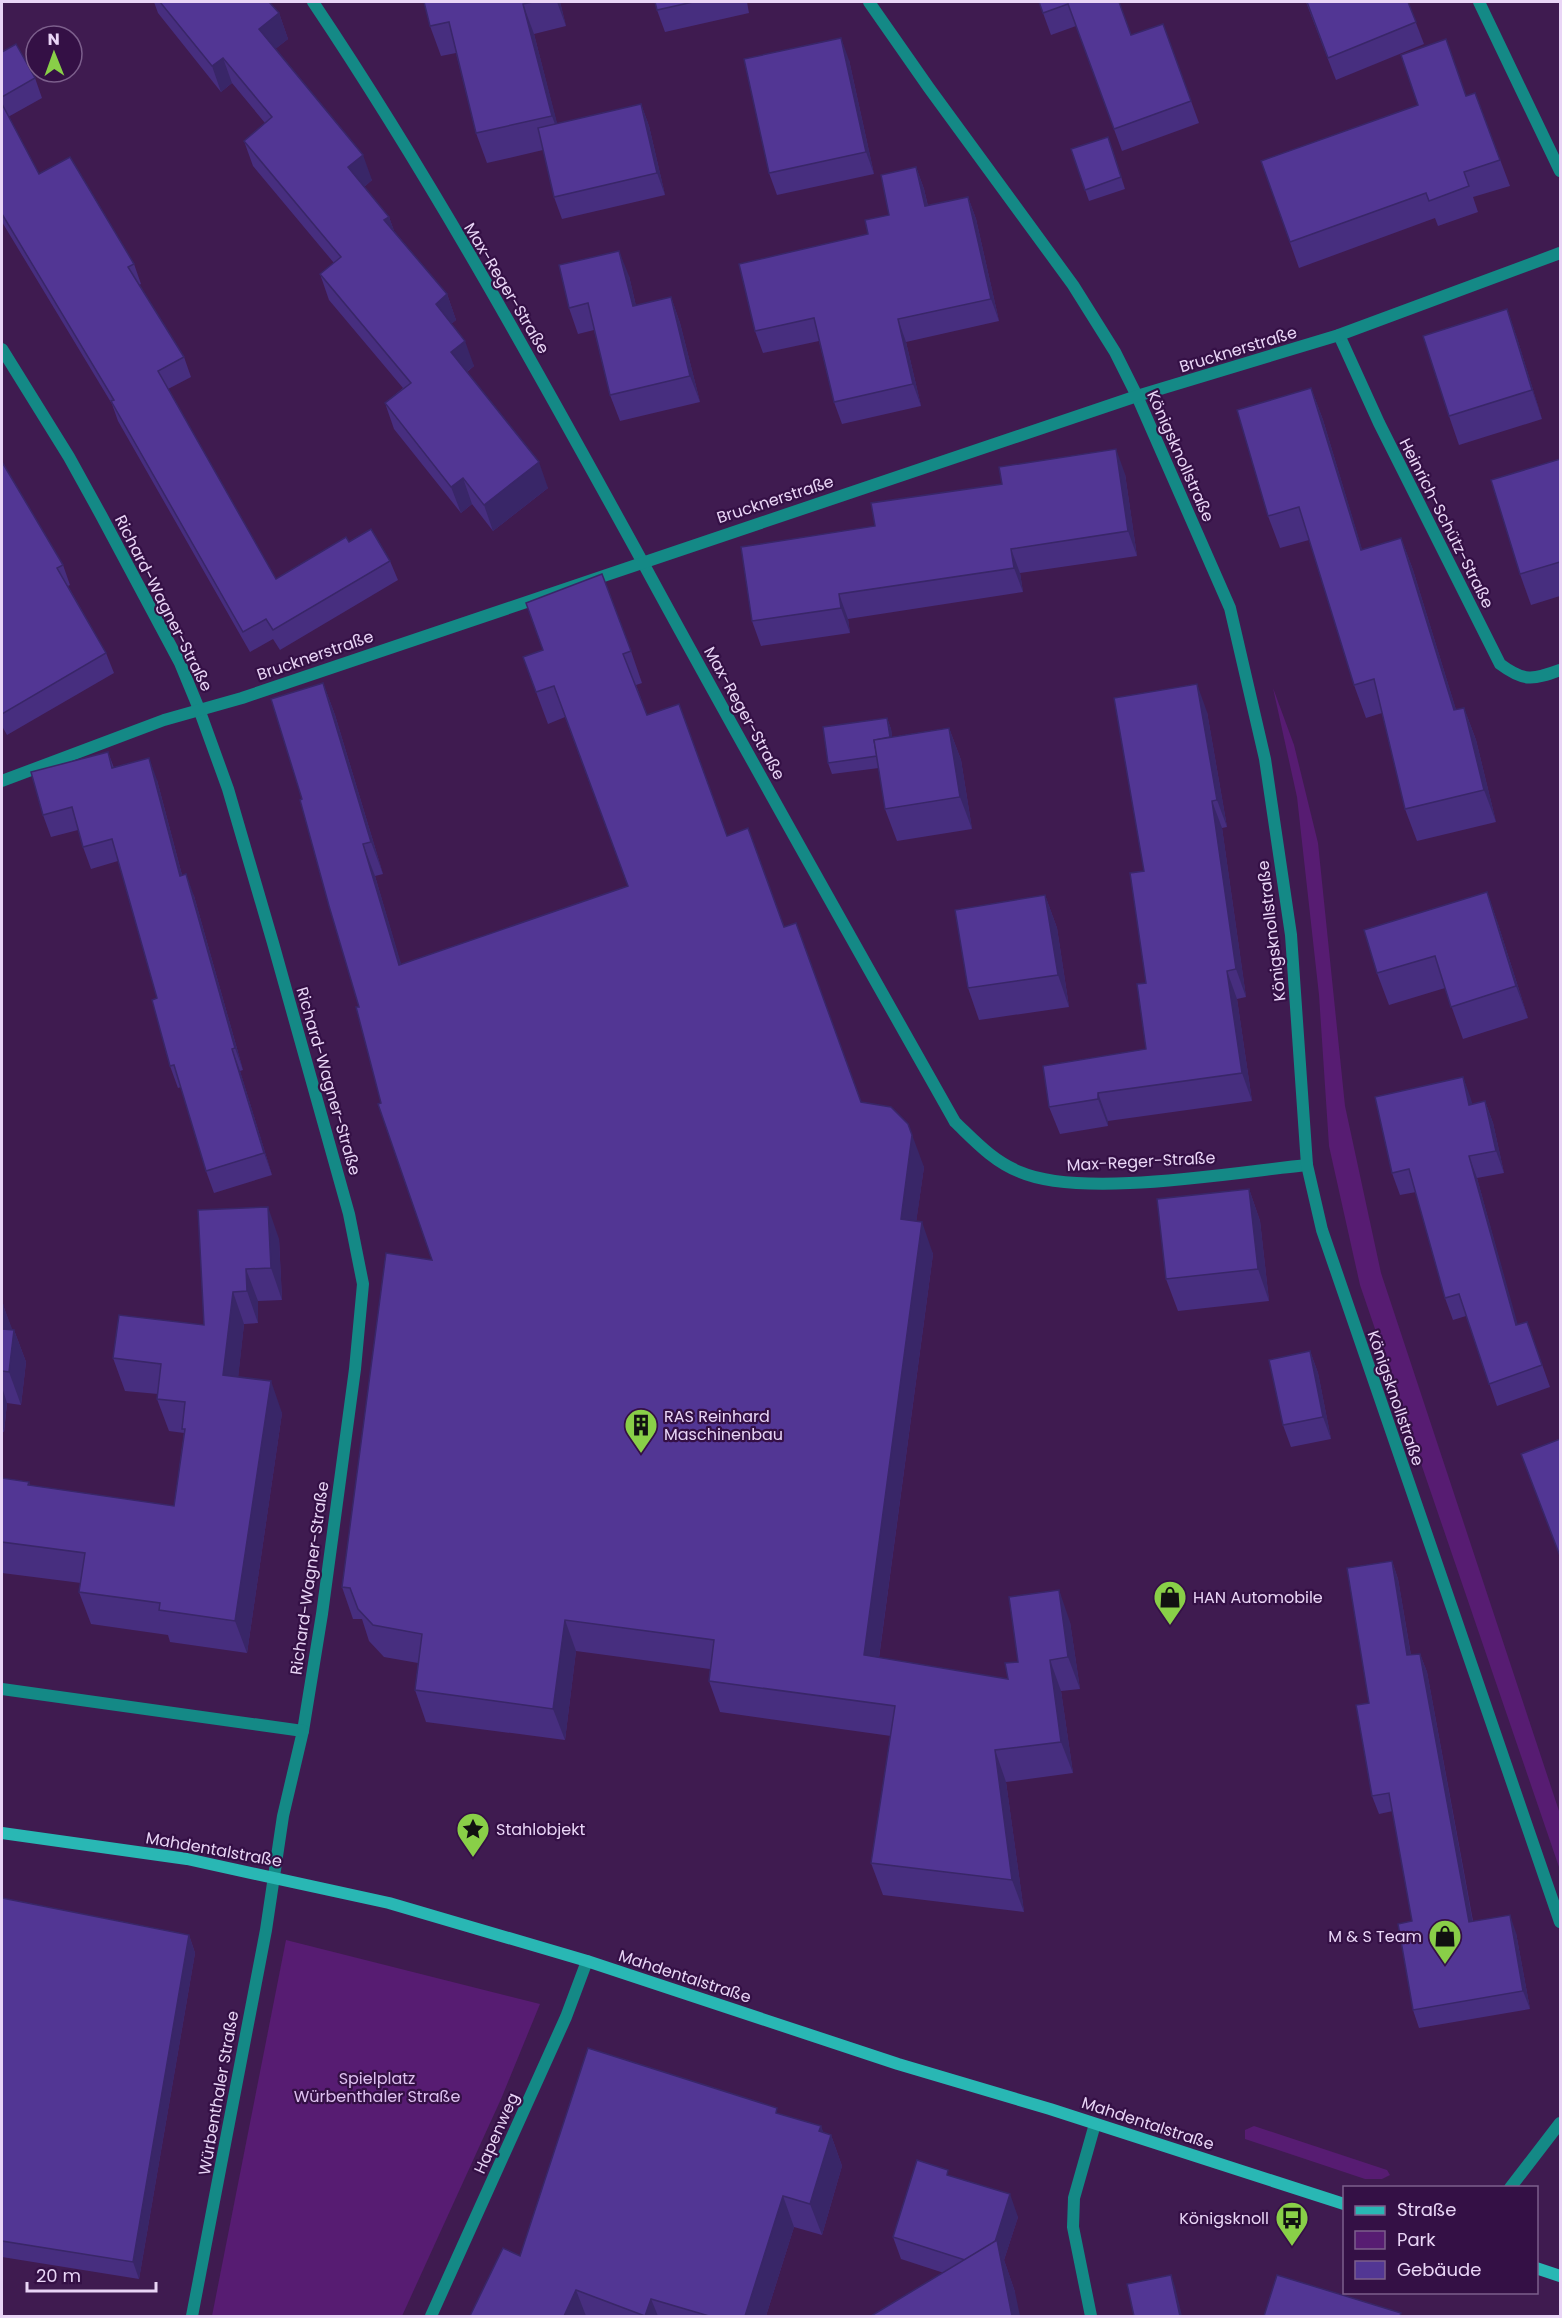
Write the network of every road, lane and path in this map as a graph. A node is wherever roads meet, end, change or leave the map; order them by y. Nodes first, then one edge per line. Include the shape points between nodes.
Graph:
1 (313, 2) edge
2 (869, 2) edge
3 (1479, 2) edge
4 (1560, 171) edge
5 (1560, 253) edge
6 (1339, 335) junction
7 (2, 349) edge
8 (1137, 396) junction
9 (642, 562) junction
10 (1560, 670) edge
11 (199, 709) junction
12 (2, 781) edge
13 (1307, 1165) junction
14 (2, 1689) edge
15 (303, 1731) junction
16 (2, 1833) edge
17 (274, 1876) junction
18 (1560, 1922) edge
19 (587, 1961) junction
20 (1560, 2123) edge
21 (1095, 2124) junction
22 (1511, 2186) edge
23 (1343, 2204) edge
24 (1538, 2269) edge
25 (1560, 2276) edge
26 (192, 2316) edge
27 (431, 2316) edge
28 (1091, 2316) edge

1 - 9 street, Max-Reger-Straße via 364,79 575,435
2 - 8 street, Königsknollstraße via 1073,285
3 - 4 street
5 - 6 street, Brucknerstraße
6 - 8 street, Brucknerstraße
6 - 10 street, Heinrich-Schütz-Straße via 1378,423 1500,664 1515,676 1536,679
7 - 11 street, Richard-Wagner-Straße via 101,515 180,663
8 - 9 street, Brucknerstraße
8 - 13 street, Königsknollstraße via 1230,608 1265,759 1291,935
9 - 11 street, Brucknerstraße via 242,698
9 - 13 street, Max-Reger-Straße via 955,1122 990,1156 1022,1173 1066,1184 1146,1181
11 - 12 street, Brucknerstraße
11 - 15 street, Richard-Wagner-Straße via 228,789 273,943 349,1214 363,1284 350,1404
13 - 18 street, Königsknollstraße via 1322,1230
14 - 15 street
15 - 17 street, Richard-Wagner-Straße
16 - 17 main road, Mahdentalstraße via 187,1858
17 - 19 main road, Mahdentalstraße via 389,1903
17 - 26 street, Würbenthaler Straße
19 - 21 main road, Mahdentalstraße via 898,2064
19 - 27 street, Hapenweg
20 - 22 street
21 - 23 main road, Mahdentalstraße
21 - 28 street via 1074,2198 1073,2227
24 - 25 main road

